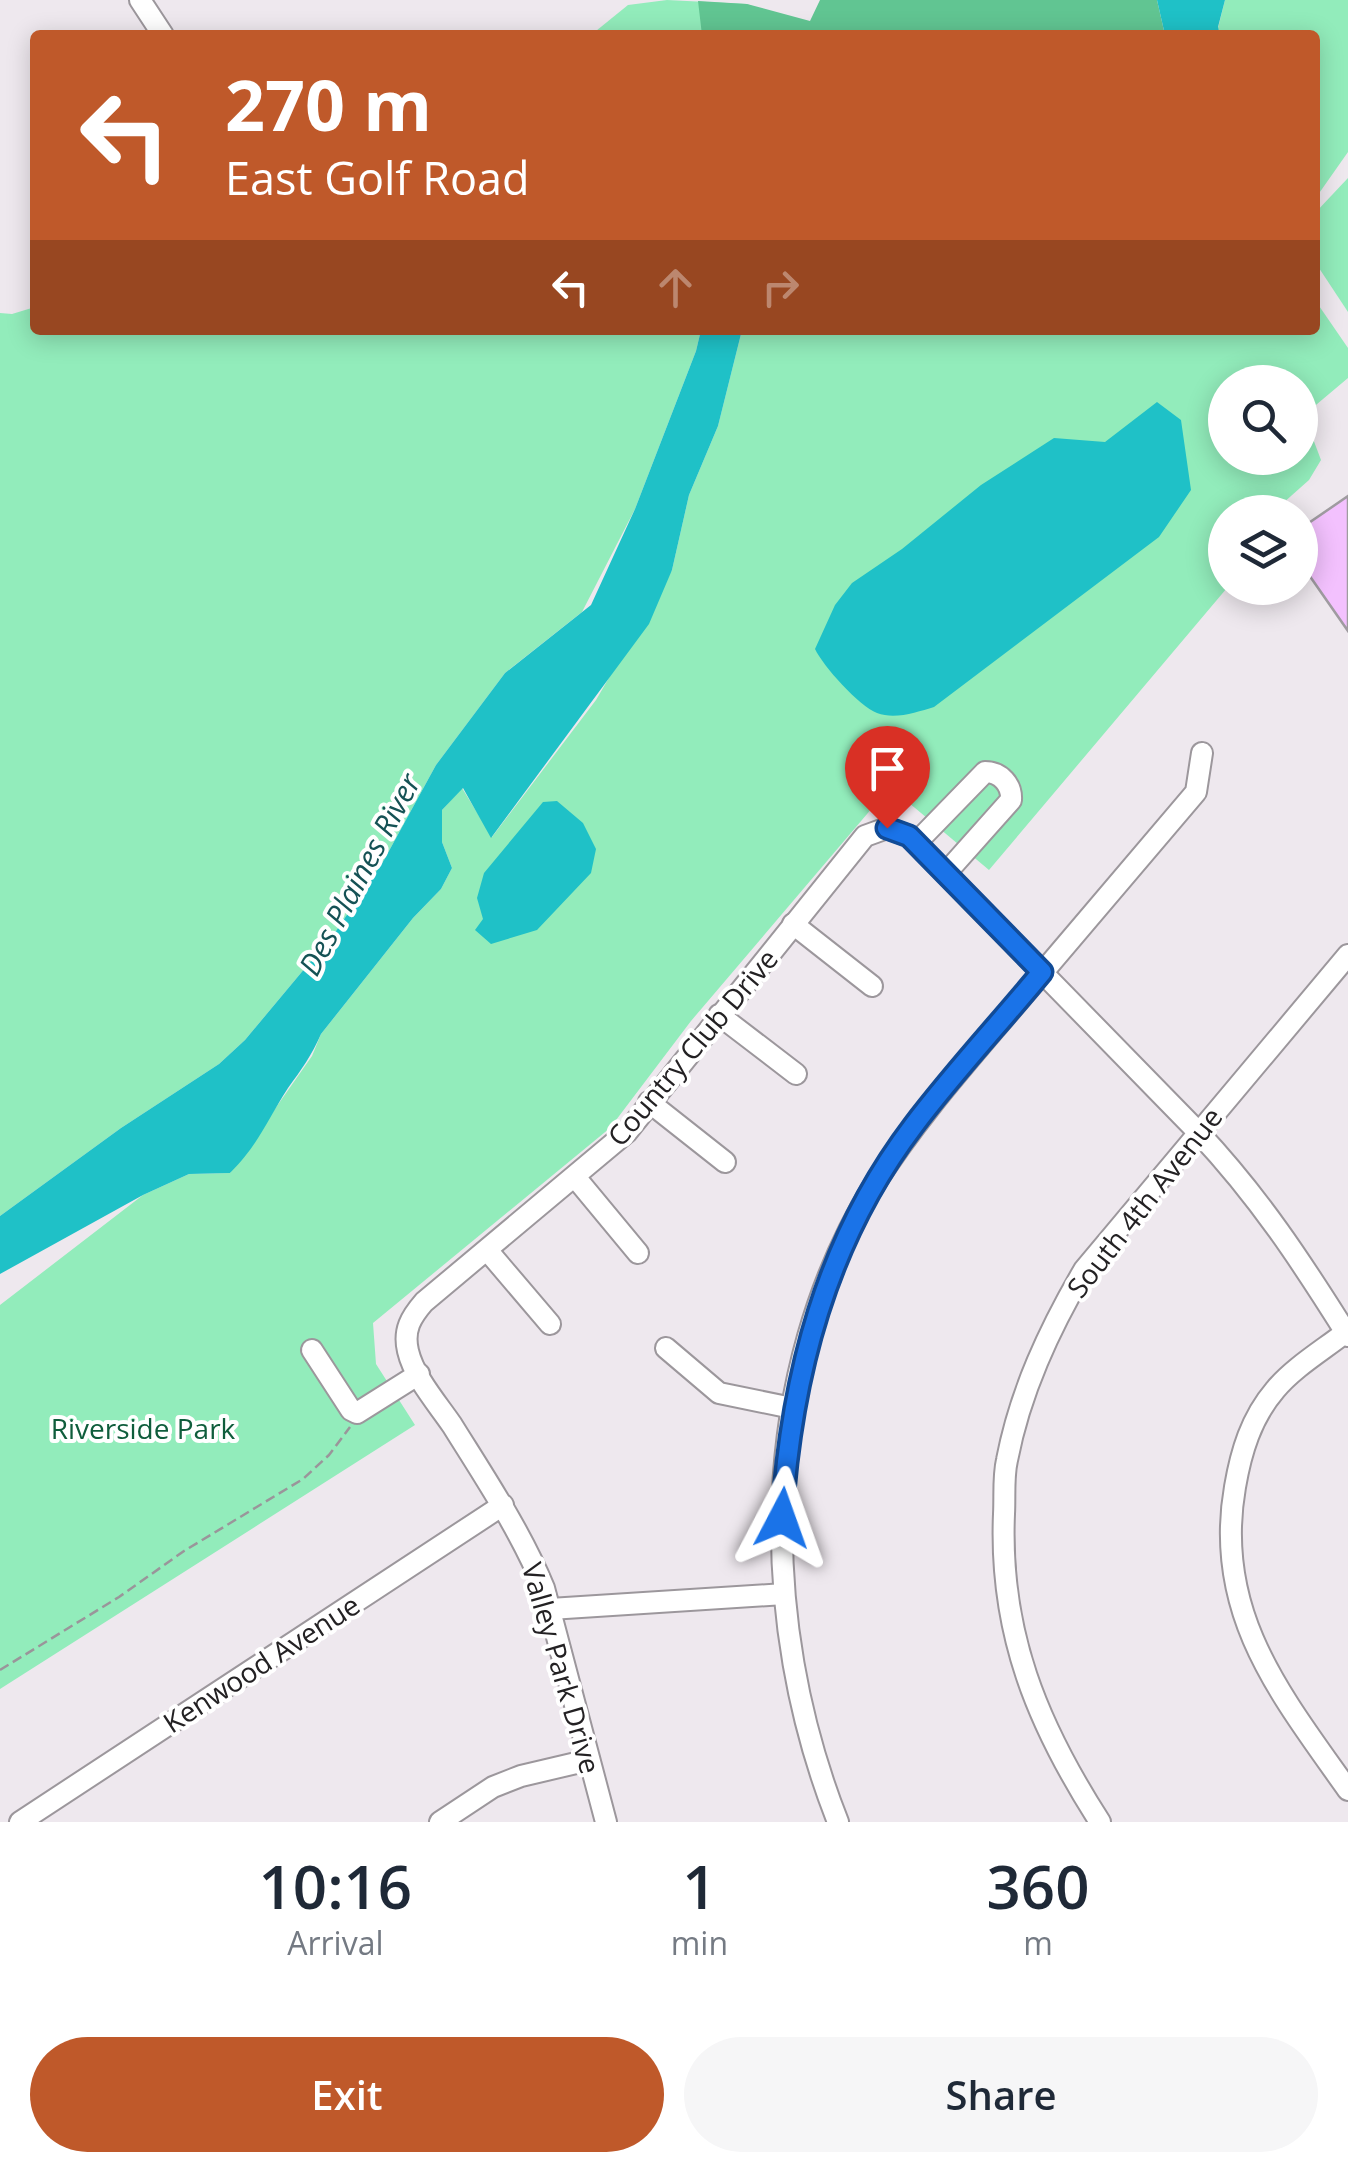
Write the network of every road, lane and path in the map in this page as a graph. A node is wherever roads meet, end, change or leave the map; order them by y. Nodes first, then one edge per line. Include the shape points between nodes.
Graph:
1 (140, 0) edge
2 (160, 30) edge
3 (1202, 753) dead end
4 (916, 842) junction
5 (946, 873) junction
6 (793, 924) junction
7 (1348, 955) edge
8 (1042, 972) junction
9 (872, 986) dead end
10 (719, 1016) junction
11 (796, 1074) dead end
12 (650, 1102) junction
13 (1198, 1132) junction
14 (726, 1162) dead end
15 (575, 1178) junction
16 (488, 1250) junction
17 (638, 1253) dead end
18 (550, 1324) dead end
19 (1347, 1334) edge
20 (666, 1348) dead end
21 (312, 1350) dead end
22 (416, 1369) junction
23 (792, 1408) junction
24 (357, 1414) junction
25 (502, 1506) junction
26 (784, 1594) junction
27 (550, 1609) junction
28 (0, 1670) edge
29 (590, 1760) junction
30 (1348, 1790) edge
31 (20, 1822) edge
32 (440, 1822) edge
33 (606, 1822) edge
34 (838, 1822) edge
35 (1100, 1822) edge

1 - 2 street
3 - 8 street via 1196,792
4 - 5 street
4 - 5 street via 985,772 1002,778 1012,800
4 - 6 street, Country Club Drive via 896,829 865,836
5 - 8 street
6 - 9 street
6 - 10 street, Country Club Drive
7 - 13 street, South 4th Avenue
8 - 13 street
8 - 23 street via 913,1126 872,1190 830,1273
10 - 11 street
10 - 12 street, Country Club Drive
12 - 14 street
12 - 15 street, Country Club Drive
13 - 19 street via 1288,1240
13 - 35 street, South 4th Avenue via 1084,1270 1054,1321 1024,1393 1006,1464 1003,1542 1013,1636 1036,1704
15 - 16 street, Country Club Drive
15 - 17 street
16 - 18 street
16 - 22 street, Country Club Drive via 410,1318 406,1336
19 - 30 street via 1276,1387 1254,1418 1237,1475 1230,1553 1251,1639 1278,1691
20 - 23 street via 719,1394
21 - 24 street
22 - 24 street
22 - 25 street, Valley Park Drive
23 - 26 street via 780,1551
24 - 28 path via 304,1479
25 - 27 street, Valley Park Drive via 529,1551
25 - 31 street, Kenwood Avenue
26 - 27 street
26 - 34 street via 797,1686
27 - 29 street, Valley Park Drive
29 - 32 street via 494,1787
29 - 33 street, Valley Park Drive

